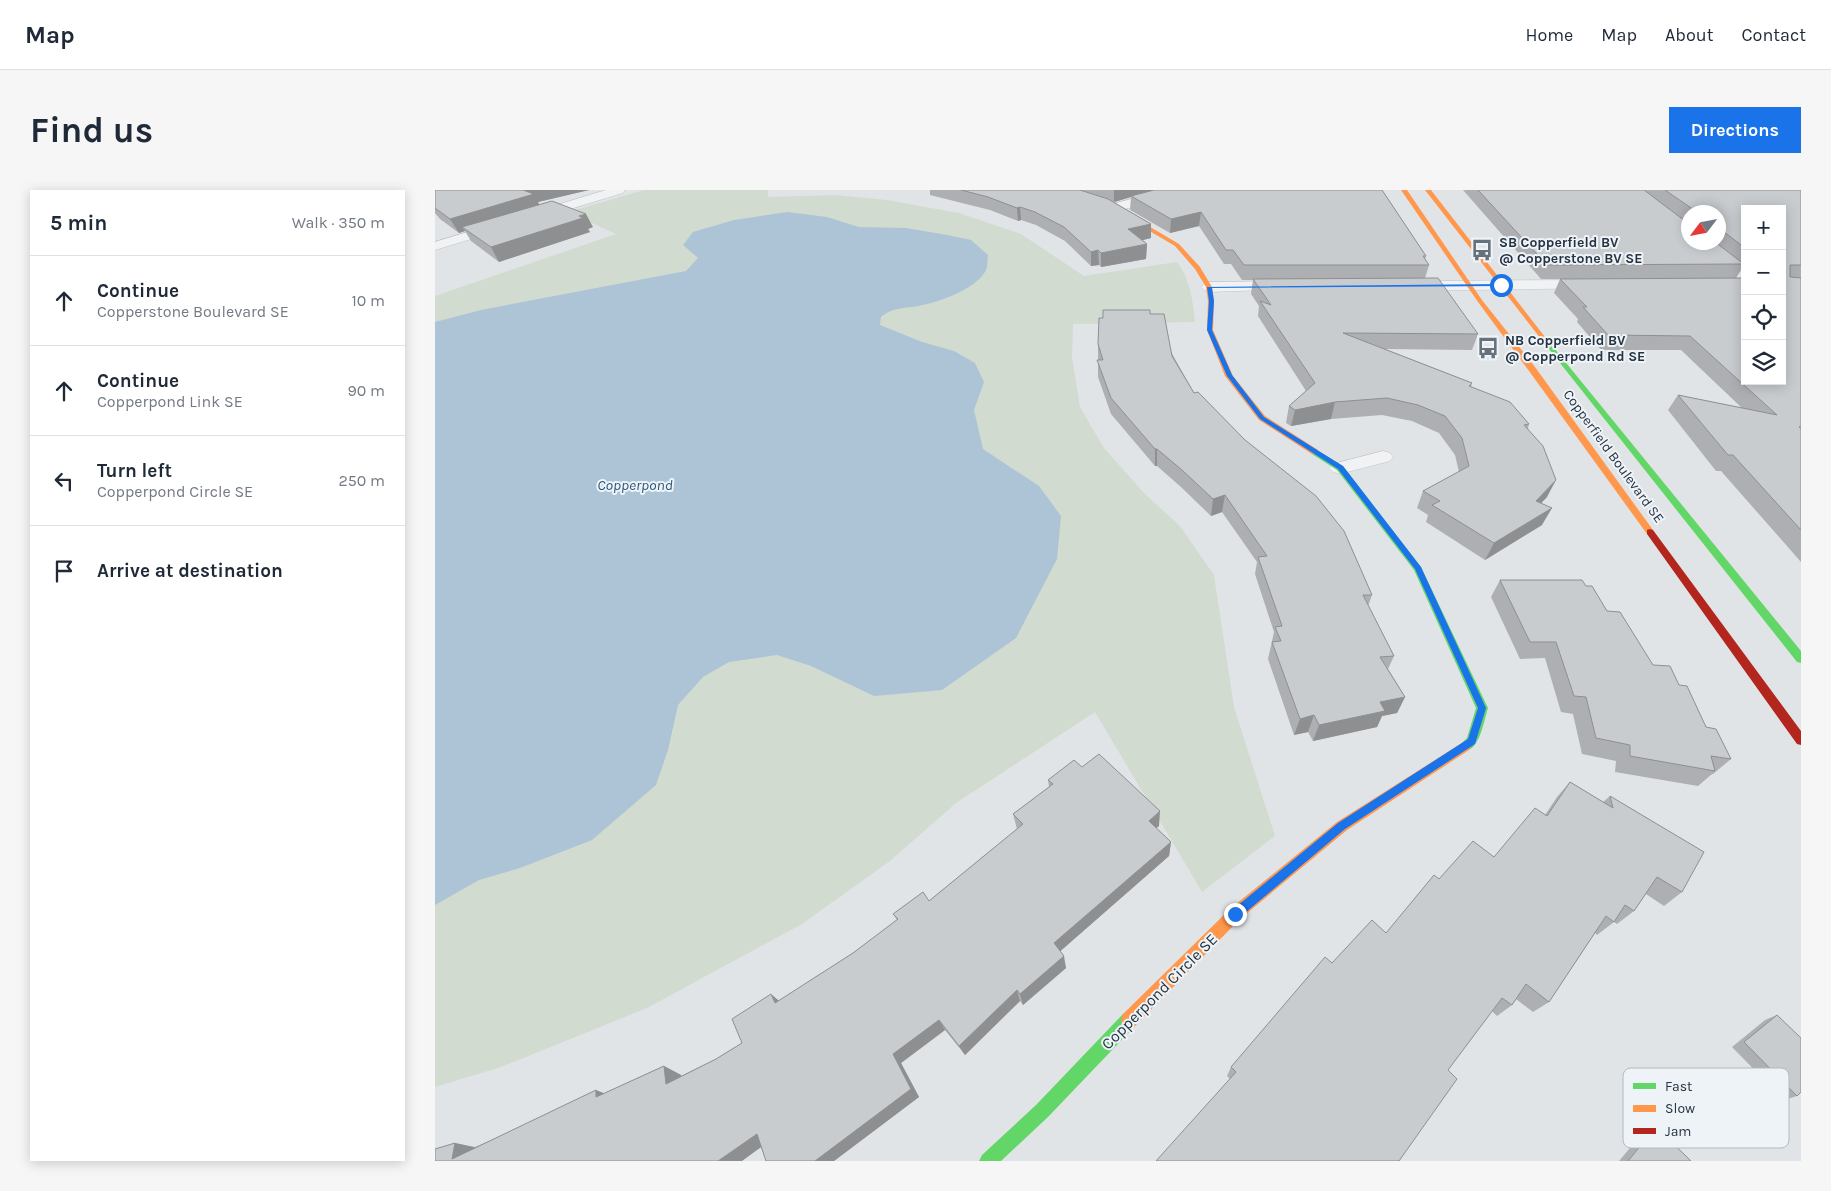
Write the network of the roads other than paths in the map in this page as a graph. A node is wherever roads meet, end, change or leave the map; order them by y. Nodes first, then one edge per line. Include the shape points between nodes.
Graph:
1 (619, 190) edge
2 (1059, 190) edge
3 (1404, 190) edge
4 (1428, 190) edge
5 (1175, 193) edge
6 (1114, 208) junction
7 (436, 245) edge
8 (1707, 250) edge
9 (1741, 282) edge
10 (1469, 285) junction
11 (1501, 285) junction
12 (1608, 285) edge
13 (1308, 286) edge
14 (1387, 286) edge
15 (1210, 294) junction
16 (1513, 300) junction
17 (1600, 300) edge
18 (1290, 301) edge
19 (1398, 301) edge
20 (1437, 301) edge
21 (1472, 301) junction
22 (1383, 457) dead end
23 (1341, 468) junction
24 (1801, 659) edge
25 (1801, 740) edge
26 (988, 1161) edge

1 - 7 street
2 - 6 street
3 - 10 street, Copperfield Boulevard SE
4 - 11 street, Copperfield Boulevard SE
5 - 6 street
6 - 15 street via 1177,245 1198,268
8 - 9 street
10 - 11 street
10 - 14 street
10 - 21 street, Copperfield Boulevard SE
11 - 12 street
11 - 16 street, Copperfield Boulevard SE
13 - 15 street
15 - 18 street
15 - 23 street, Copperpond Circle SE via 1210,330 1229,376 1262,418
16 - 17 street
16 - 21 street
16 - 24 street, Copperfield Boulevard SE
19 - 20 street
21 - 25 street, Copperfield Boulevard SE via 1532,368
22 - 23 street
23 - 26 street, Copperpond Circle SE via 1418,569 1482,708 1472,742 1342,826 1235,914 1042,1111

